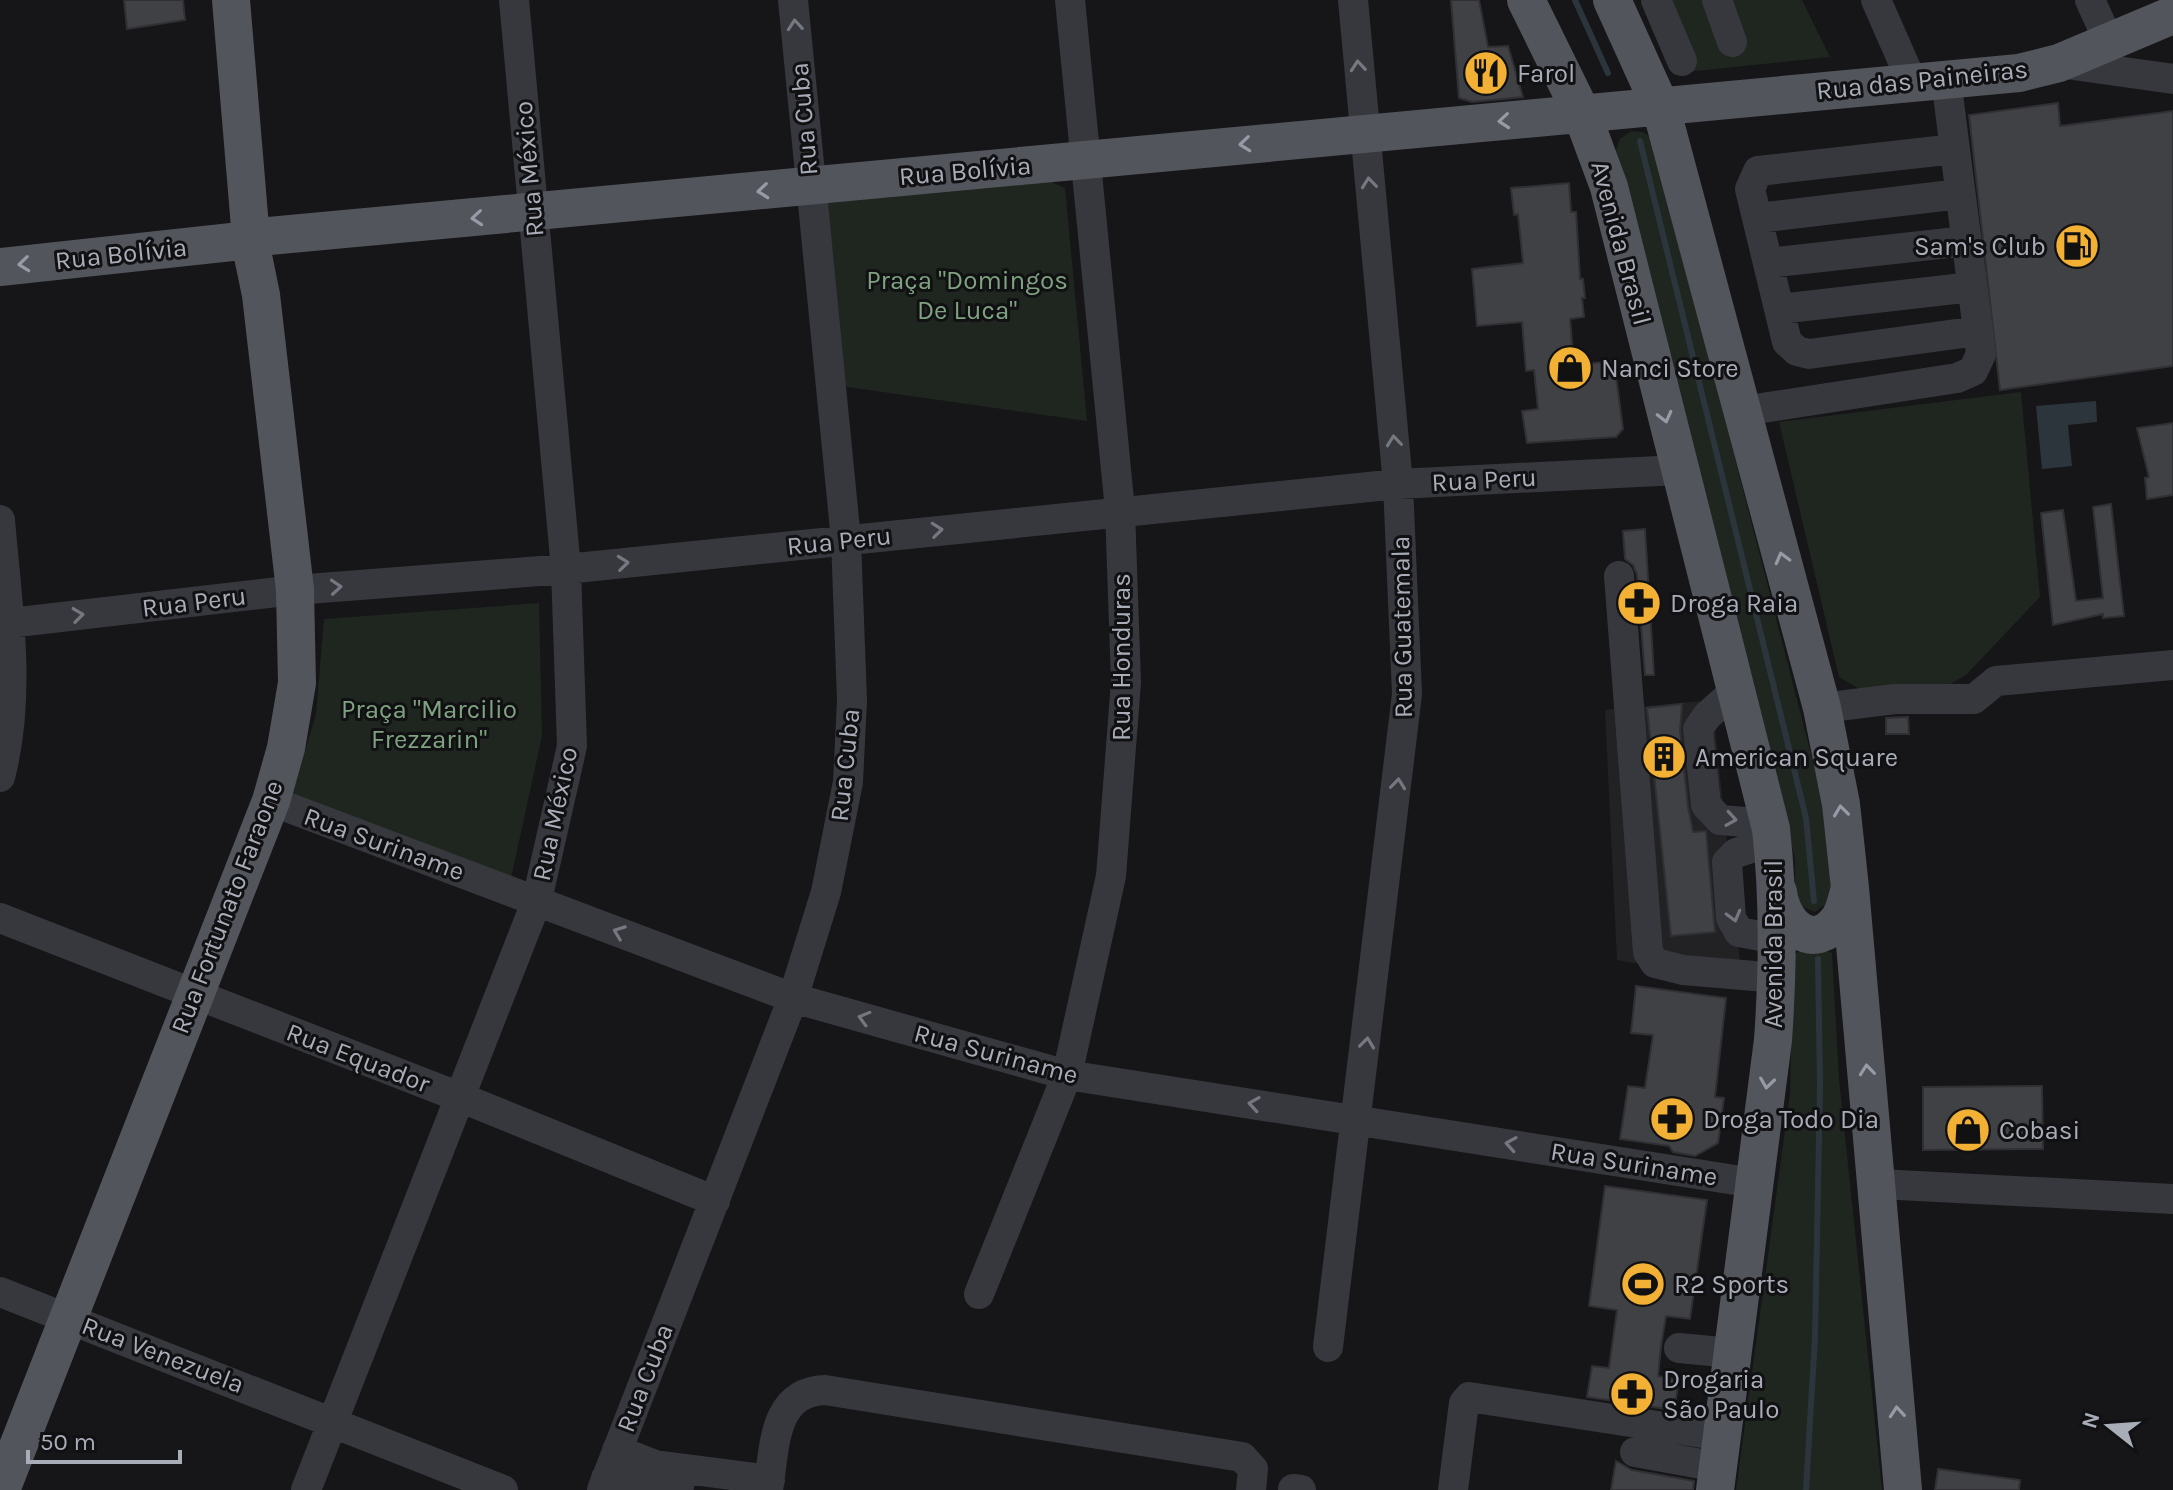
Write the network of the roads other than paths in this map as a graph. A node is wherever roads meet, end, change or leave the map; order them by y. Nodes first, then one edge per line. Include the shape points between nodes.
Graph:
1 (231, 0) edge
2 (514, 0) edge
3 (793, 0) edge
4 (1070, 0) edge
5 (1353, 0) edge
6 (1526, 0) edge
7 (1656, 0) edge
8 (1717, 0) edge
9 (1876, 0) edge
10 (2090, 0) edge
11 (1615, 1) edge
12 (2173, 15) edge
13 (1732, 42) dead end
14 (2109, 42) junction
15 (1682, 61) dead end
16 (2059, 63) junction
17 (2173, 79) edge
18 (1929, 80) junction
19 (1661, 108) junction
20 (1582, 114) junction
21 (1364, 133) junction
22 (1955, 149) junction
23 (1087, 160) junction
24 (809, 186) junction
25 (1960, 194) junction
26 (533, 214) junction
27 (1758, 218) junction
28 (254, 233) junction
29 (1966, 241) junction
30 (1768, 263) junction
31 (0, 267) edge
32 (1972, 287) junction
33 (1779, 309) junction
34 (1978, 331) junction
35 (1743, 411) junction
36 (1678, 470) junction
37 (1398, 484) junction
38 (1120, 510) junction
39 (0, 520) edge
40 (846, 540) junction
41 (566, 569) junction
42 (1619, 576) dead end
43 (295, 590) junction
44 (4, 623) edge
45 (2173, 665) edge
46 (1736, 690) junction
47 (1822, 708) junction
48 (0, 777) edge
49 (271, 801) junction
50 (1772, 835) junction
51 (1850, 888) junction
52 (1777, 889) junction
53 (537, 900) junction
54 (0, 918) edge
55 (1777, 939) junction
56 (1778, 978) junction
57 (195, 994) junction
58 (793, 998) junction
59 (1067, 1075) junction
60 (462, 1098) junction
61 (1357, 1120) junction
62 (1754, 1183) junction
63 (1879, 1184) junction
64 (2173, 1199) edge
65 (715, 1201) junction
66 (0, 1292) edge
67 (979, 1294) dead end
68 (68, 1319) junction
69 (1328, 1347) dead end
70 (1679, 1348) dead end
71 (1732, 1353) junction
72 (334, 1421) junction
73 (1635, 1452) dead end
74 (1718, 1464) edge
75 (608, 1473) edge
76 (769, 1485) edge
77 (1, 1490) edge
78 (306, 1490) edge
79 (503, 1490) edge
80 (705, 1490) edge
81 (1251, 1490) edge
82 (1453, 1490) edge
83 (1903, 1490) edge

1 - 28 main road, Rua Fortunato Faraone
2 - 26 street, Rua México
24 -> 3 street, Rua Cuba
4 - 23 street, Rua Honduras
21 -> 5 street, Rua Guatemala
6 - 20 main road, Avenida Brasil
7 - 15 street
8 - 13 street
9 - 18 street
10 - 14 street
11 - 19 main road
12 - 14 main road, Rua das Paineiras
14 - 16 main road, Rua das Paineiras
16 - 17 street
16 - 18 main road, Rua das Paineiras via 2019,73
18 - 19 main road, Rua das Paineiras
18 - 22 street
19 - 20 main road, Rua Bolívia
19 - 35 main road
20 -> 21 main road, Rua Bolívia
20 -> 36 main road, Avenida Brasil via 1609,187
21 -> 23 main road, Rua Bolívia
37 -> 21 street, Rua Guatemala
22 - 25 street
22 - 27 street via 1758,171 1750,189
23 - 24 main road, Rua Bolívia
23 - 38 street, Rua Honduras
24 -> 26 main road, Rua Bolívia
24 - 40 street, Rua Cuba
25 - 27 street
25 - 29 street
26 -> 28 main road, Rua Bolívia
26 - 41 street, Rua México
27 - 30 street
28 -> 31 main road, Rua Bolívia
28 - 43 main road, Rua Fortunato Faraone
29 - 30 street
29 - 32 street
30 - 33 street
32 - 33 street
32 - 34 street
33 - 34 street via 1787,342 1809,354
34 - 35 street via 1981,354 1973,371 1957,378
47 -> 35 main road
36 - 37 street, Rua Peru
36 - 46 main road, Avenida Brasil
37 - 38 street, Rua Peru
61 -> 37 street, Rua Guatemala via 1407,694
40 -> 38 street, Rua Peru
38 - 59 street, Rua Honduras via 1126,682 1111,876
39 - 44 street
41 -> 40 street, Rua Peru
40 - 58 street, Rua Cuba via 852,700 848,782 826,892
43 -> 41 street, Rua Peru
41 - 53 street, Rua México via 572,746
42 - 56 street via 1648,952 1655,963 1683,970
44 -> 43 street, Rua Peru
43 - 49 main road, Rua Fortunato Faraone via 297,683
44 - 48 street via 13,682
45 - 47 street via 1996,681 1974,699 1895,699
46 - 50 main road, Avenida Brasil
46 -> 50 street via 1698,729 1706,805 1720,820 1746,822
51 -> 47 main road via 1841,804
49 - 53 street, Rua Suriname
49 - 57 main road, Rua Fortunato Faraone
50 - 52 main road, Avenida Brasil
50 -> 55 street via 1727,862 1731,918 1739,932
51 - 52 main road via 1839,919 1822,932 1811,933 1799,931 1784,917
63 -> 51 main road
52 - 55 main road, Avenida Brasil
58 -> 53 street, Rua Suriname
53 - 60 street, Rua México
54 - 57 street, Rua Equador
55 - 56 main road, Avenida Brasil
56 -> 62 main road, Avenida Brasil
57 - 60 street, Rua Equador
57 - 68 main road, Rua Fortunato Faraone
59 -> 58 street, Rua Suriname
58 - 65 street, Rua Cuba
61 -> 59 street, Rua Suriname
59 - 67 street, Rua Honduras
60 - 65 street, Rua Equador
60 - 72 street, Rua México
62 -> 61 street, Rua Suriname
61 - 69 street, Rua Guatemala
62 - 71 main road, Avenida Brasil
63 - 64 street
83 -> 63 main road
65 - 75 street, Rua Cuba
66 - 68 street, Rua Venezuela
68 - 72 street, Rua Venezuela
68 - 77 main road, Rua Fortunato Faraone
70 - 71 street
71 - 74 main road, Avenida Brasil
72 - 78 street, Rua México
72 - 79 street, Rua Venezuela
73 - 74 street
74 - 82 street via 1469,1397
75 - 76 street via 655,1465
75 - 80 street
76 - 81 street via 788,1403 798,1395 825,1390 1242,1457 1253,1469

